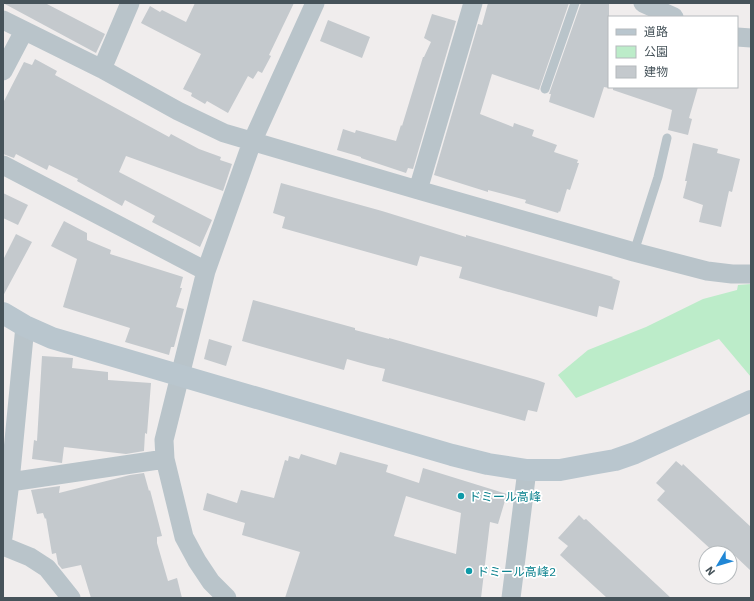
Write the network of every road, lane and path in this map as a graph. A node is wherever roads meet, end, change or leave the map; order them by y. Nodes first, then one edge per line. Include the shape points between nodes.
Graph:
1 (130, 3) edge
2 (315, 3) edge
3 (473, 3) edge
4 (575, 3) edge
5 (643, 3) edge
6 (672, 16) edge
7 (3, 20) edge
8 (24, 31) junction
9 (738, 37) edge
10 (751, 38) edge
11 (102, 69) junction
12 (3, 71) edge
13 (545, 89) dead end
14 (667, 138) dead end
15 (252, 142) junction
16 (3, 165) edge
17 (418, 190) junction
18 (634, 252) junction
19 (206, 271) junction
20 (751, 274) edge
21 (3, 313) edge
22 (25, 326) junction
23 (180, 374) junction
24 (751, 400) edge
25 (165, 459) junction
26 (527, 470) junction
27 (10, 482) junction
28 (3, 537) edge
29 (3, 546) edge
30 (71, 598) edge
31 (227, 598) edge
32 (511, 598) edge

1 - 11 street
2 - 15 street
3 - 17 street
4 - 13 lane
5 - 6 street
7 - 8 street
8 - 11 street
8 - 12 street
9 - 10 street
11 - 15 street via 178,111 224,133
14 - 18 lane via 658,177
15 - 17 street
15 - 19 street
16 - 19 street
17 - 18 street
18 - 20 street via 707,271
19 - 23 street
21 - 22 street
22 - 23 street via 52,338
22 - 27 street
23 - 25 street via 164,440
23 - 26 street via 452,455
24 - 26 street via 615,460 560,470
25 - 27 street
25 - 31 street via 184,537 211,582
26 - 32 street
27 - 28 street
29 - 30 street via 30,557 47,568

